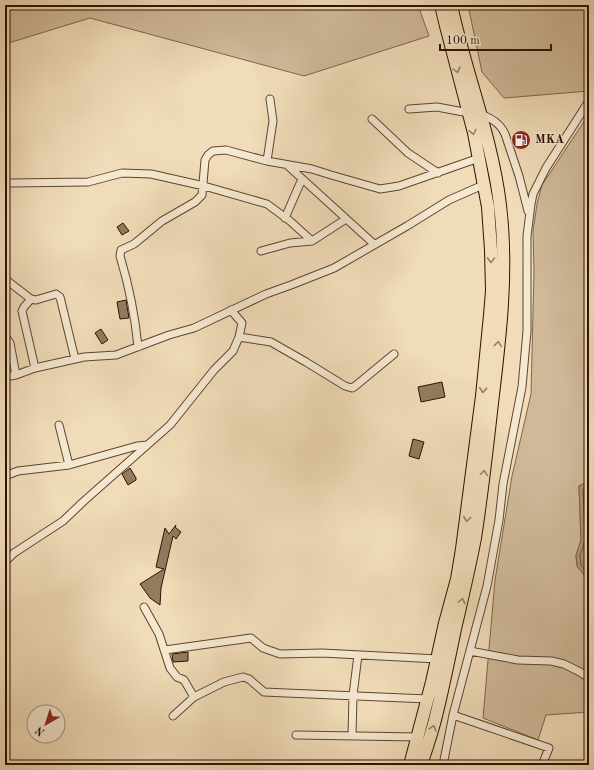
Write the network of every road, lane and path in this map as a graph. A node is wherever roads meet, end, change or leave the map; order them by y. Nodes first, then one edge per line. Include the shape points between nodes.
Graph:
1 (441, 5) edge
2 (451, 5) edge
3 (270, 99) dead end
4 (589, 101) edge
5 (409, 109) dead end
6 (475, 114) junction
7 (372, 119) dead end
8 (479, 158) junction
9 (267, 161) junction
10 (285, 163) junction
11 (438, 173) junction
12 (302, 179) junction
13 (5, 184) edge
14 (484, 185) junction
15 (204, 186) junction
16 (529, 216) junction
17 (285, 218) junction
18 (346, 219) junction
19 (312, 241) junction
20 (374, 244) junction
21 (261, 250) dead end
22 (5, 279) edge
23 (31, 299) junction
24 (231, 310) junction
25 (5, 336) edge
26 (239, 337) junction
27 (138, 346) junction
28 (394, 354) dead end
29 (75, 359) junction
30 (35, 368) junction
31 (16, 375) junction
32 (5, 377) edge
33 (59, 425) dead end
34 (148, 445) junction
35 (69, 465) junction
36 (5, 476) edge
37 (5, 562) edge
38 (144, 607) dead end
39 (165, 650) junction
40 (470, 651) junction
41 (358, 655) junction
42 (438, 659) junction
43 (589, 678) edge
44 (354, 696) junction
45 (194, 697) junction
46 (428, 699) junction
47 (453, 715) junction
48 (173, 716) dead end
49 (296, 735) dead end
50 (352, 736) junction
51 (418, 737) junction
52 (410, 765) edge
53 (422, 765) edge
54 (443, 765) edge
55 (542, 765) edge

1 -> 6 highway via 453,54
2 - 6 highway
3 - 9 street via 273,121
4 - 16 street via 546,168 533,194
5 - 6 street via 437,107
6 -> 8 highway
6 - 16 street via 493,120 505,134
53 -> 6 highway via 436,716 474,543 502,317 503,250 500,205 493,165
7 - 11 street via 408,154
8 - 11 street
8 - 14 highway
9 - 10 street
9 - 15 street via 226,150 213,151 205,160
10 - 11 street via 380,189 400,186
10 - 12 street
12 - 17 street
12 - 18 street
13 - 15 street via 88,182 122,173 151,174
14 - 20 street via 449,200
14 -> 42 highway via 491,250 490,315 467,518 457,579
15 - 17 street via 267,204
15 - 27 street via 202,195 195,202 162,221 134,244 121,250 120,256 135,318
16 - 40 street via 527,330 523,380 487,586
17 - 19 street
18 - 19 street
18 - 20 street
19 - 21 street
20 - 24 street via 334,268
22 - 23 street
23 - 29 street via 56,294 60,297
23 - 30 street via 22,311
24 - 26 street via 242,323
24 - 27 street via 194,328
25 - 31 street via 10,343
26 - 28 street via 271,342 349,388 354,387
26 - 34 street via 233,351 170,425
27 - 29 street via 116,355
29 - 30 street
30 - 31 street
31 - 32 street
33 - 35 street
34 - 35 street
34 - 37 street via 63,521 14,553
35 - 36 street via 18,471
38 - 39 street
39 - 41 street via 251,638 263,648 280,654
39 - 45 street via 170,668 177,677 184,680
40 - 43 street via 518,660 564,664
40 - 47 street
41 - 42 street
41 - 44 street
42 - 46 highway
44 - 45 street via 269,693 264,692 246,677 224,682
44 - 46 street
44 - 50 street
45 - 48 street
46 - 51 highway
47 - 54 street
47 - 55 street via 549,748
49 - 50 street
50 - 51 street
51 - 52 highway

